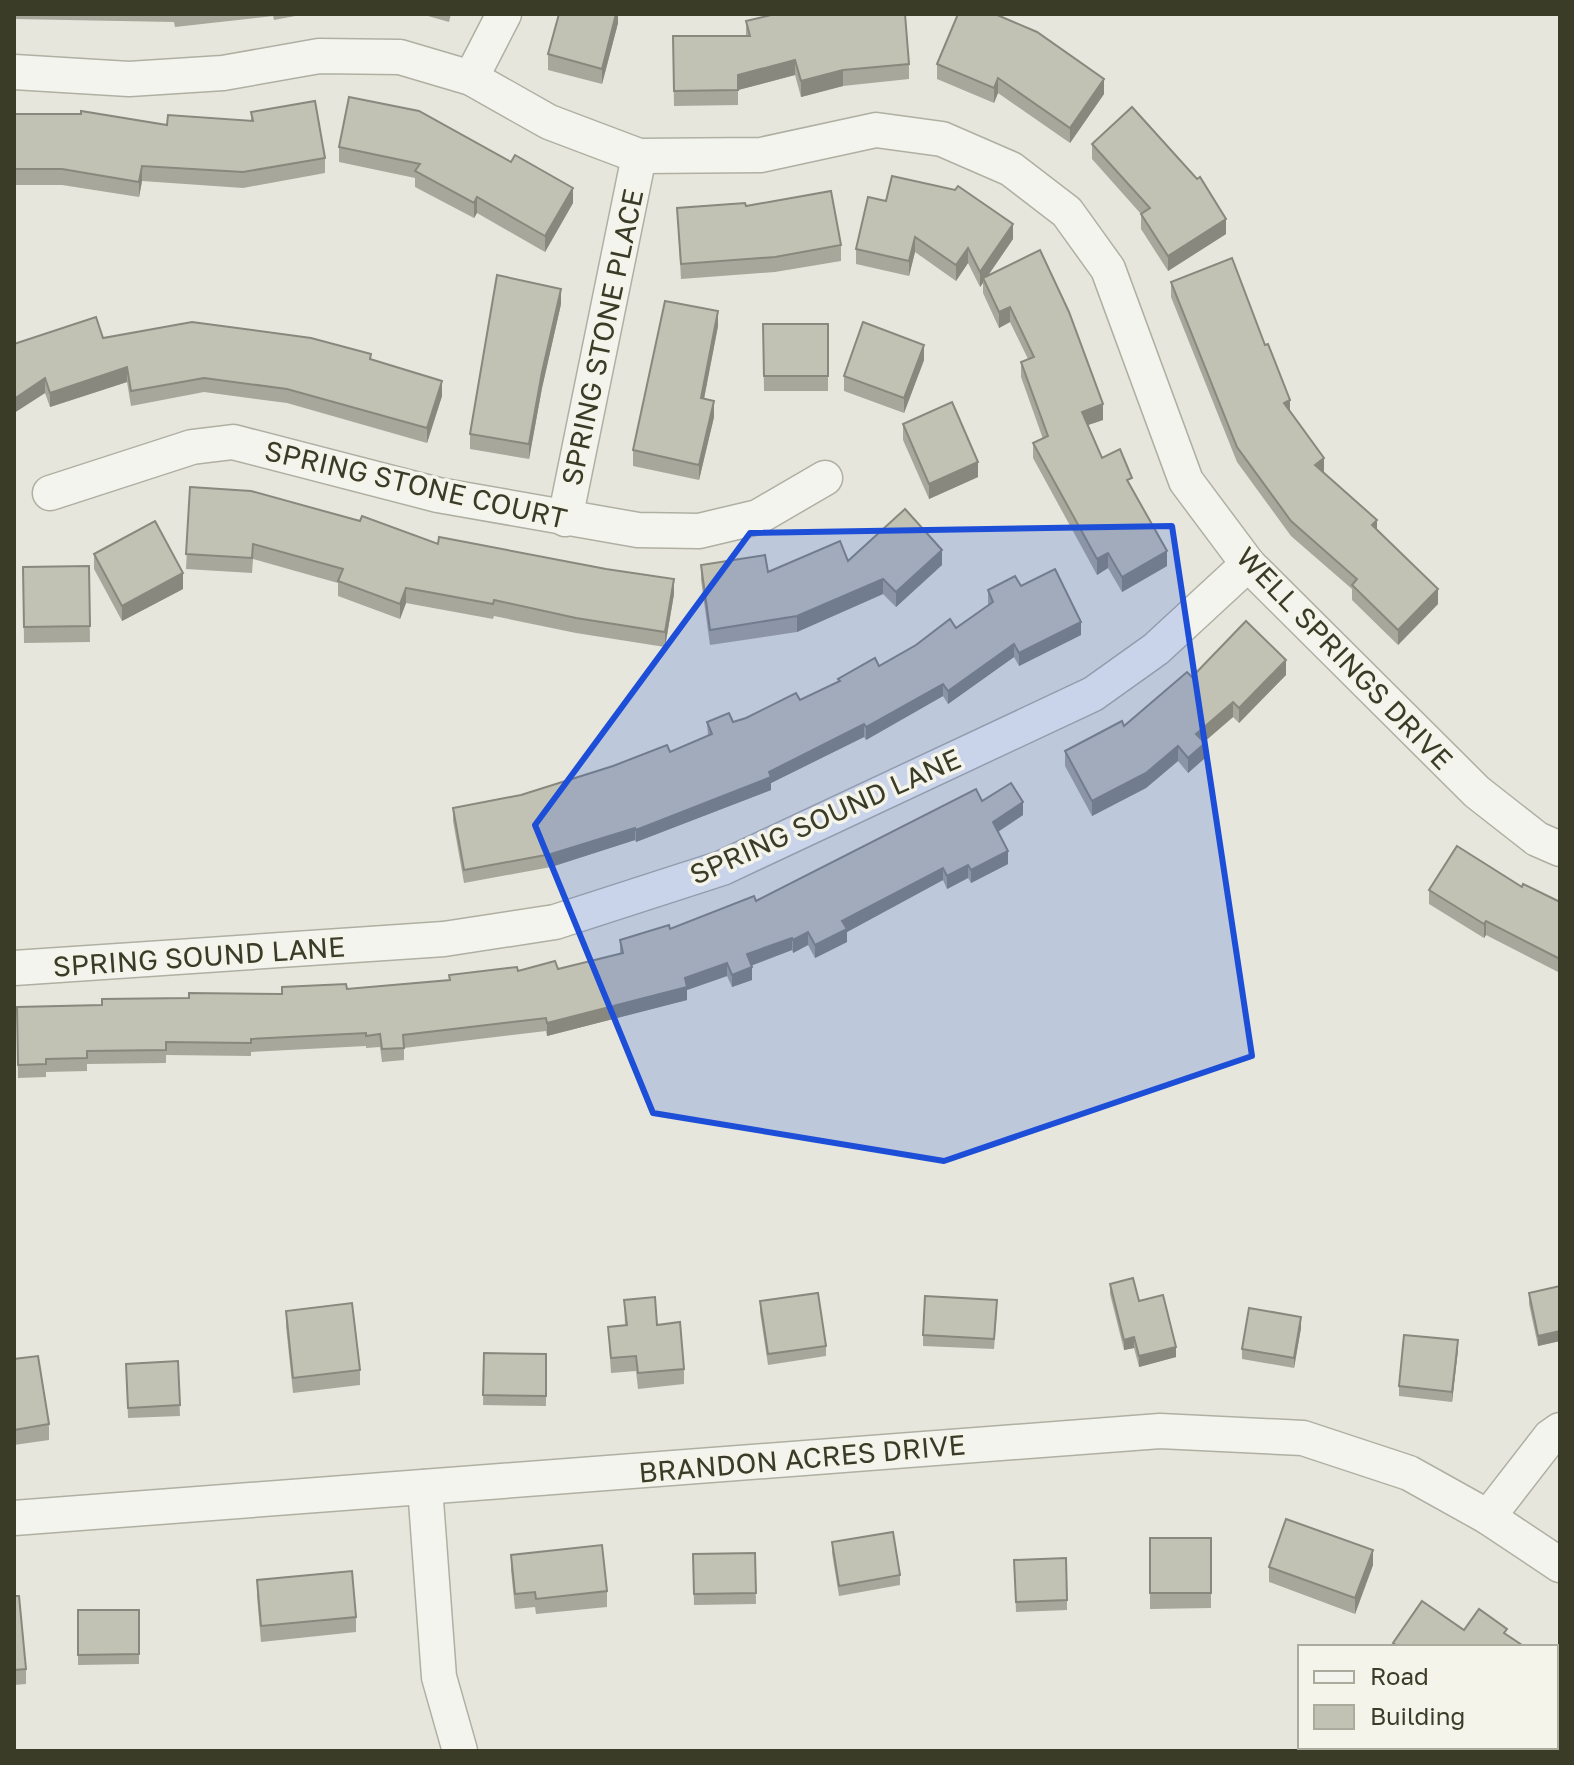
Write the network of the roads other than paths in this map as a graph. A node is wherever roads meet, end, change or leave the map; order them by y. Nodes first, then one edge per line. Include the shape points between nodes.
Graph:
1 (504, 14) edge
2 (14, 72) edge
3 (471, 78) junction
4 (639, 156) junction
5 (825, 478) dead end
6 (50, 493) dead end
7 (565, 519) junction
8 (1248, 564) junction
9 (1560, 849) edge
10 (14, 968) edge
11 (1560, 1430) edge
12 (425, 1487) junction
13 (1488, 1517) junction
14 (14, 1518) edge
15 (1560, 1565) edge
16 (460, 1751) edge

1 - 3 street
2 - 3 street, WELL SPRINGS DRIVE via 129,79 223,73 319,56 400,57
3 - 4 street, WELL SPRINGS DRIVE via 549,122
4 - 7 street, SPRING STONE PLACE
4 - 8 street, WELL SPRINGS DRIVE via 761,155 876,130 942,139 1011,169 1067,212 1108,269 1186,481
5 - 7 street, SPRING STONE COURT via 758,517 699,531 638,530
6 - 7 street, SPRING STONE COURT via 192,447 233,442 438,495
8 - 9 street, WELL SPRINGS DRIVE via 1477,792 1537,839
8 - 10 street, SPRING SOUND LANE via 1156,649 1093,694 722,868 555,922 444,939
11 - 13 street
12 - 13 street, BRANDON ACRES DRIVE via 1160,1431 1303,1438 1409,1473
12 - 14 street, BRANDON ACRES DRIVE
12 - 16 street via 439,1677
13 - 15 street, BRANDON ACRES DRIVE

